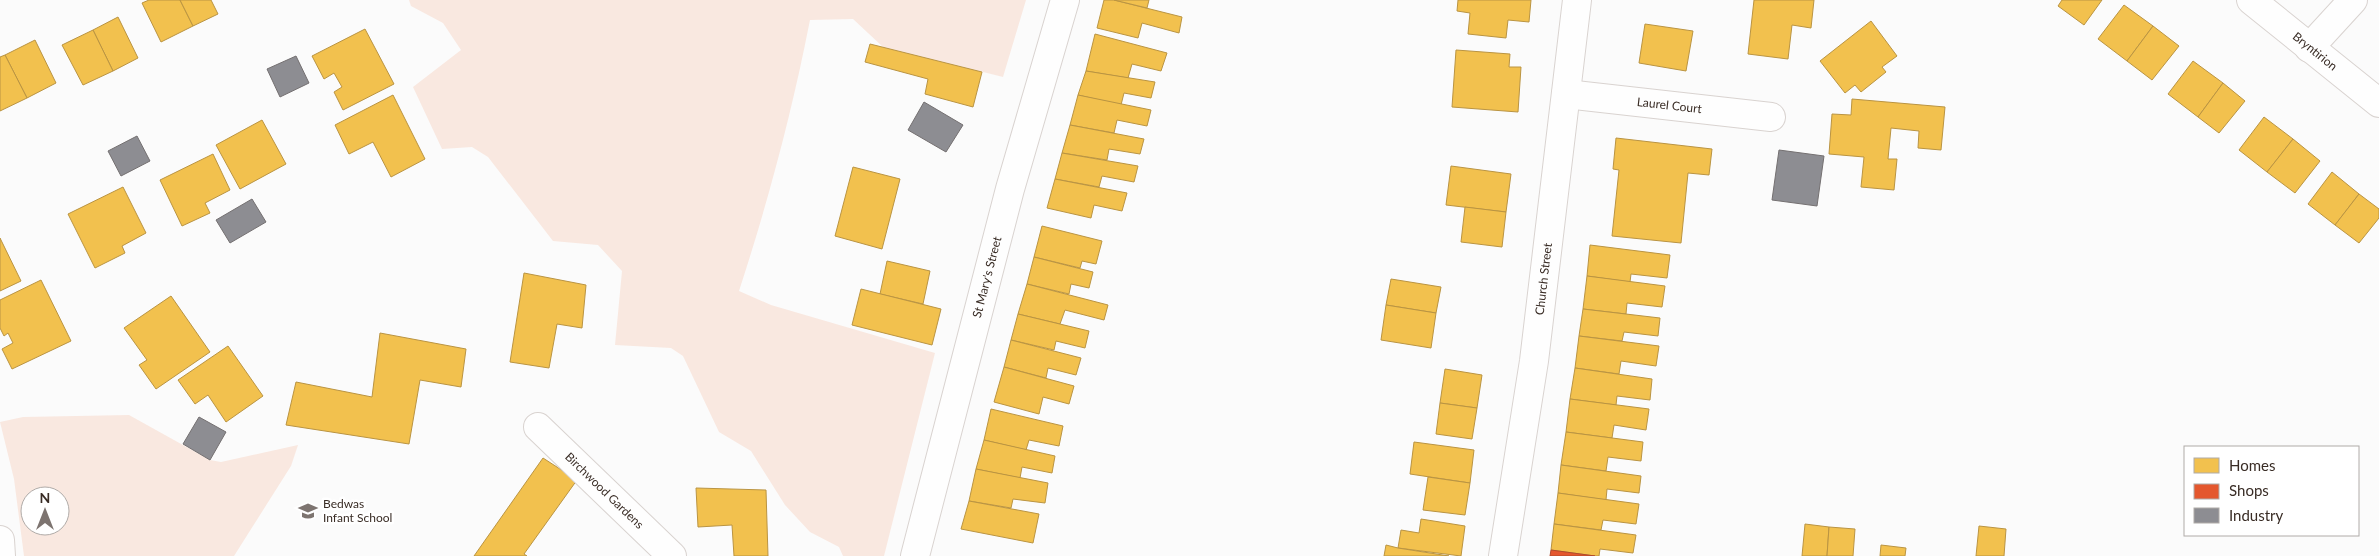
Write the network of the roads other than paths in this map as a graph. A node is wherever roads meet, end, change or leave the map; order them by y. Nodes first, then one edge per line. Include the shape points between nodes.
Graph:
1 (1065, 0) edge
2 (1577, 0) edge
3 (2251, 0) edge
4 (2353, 0) edge
5 (2309, 48) junction
6 (1566, 94) junction
7 (2379, 103) edge
8 (1771, 117) dead end
9 (538, 427) dead end
10 (0, 540) edge
11 (1, 556) edge
12 (672, 556) edge
13 (915, 556) edge
14 (1503, 556) edge

1 - 13 street, St Mary's Street via 1010,189
2 - 6 street, Church Street
3 - 5 street, Bryntirion
4 - 5 street
5 - 7 street, Bryntirion
6 - 8 street, Laurel Court
6 - 14 street, Church Street via 1534,361
9 - 12 street, Birchwood Gardens
10 - 11 street

